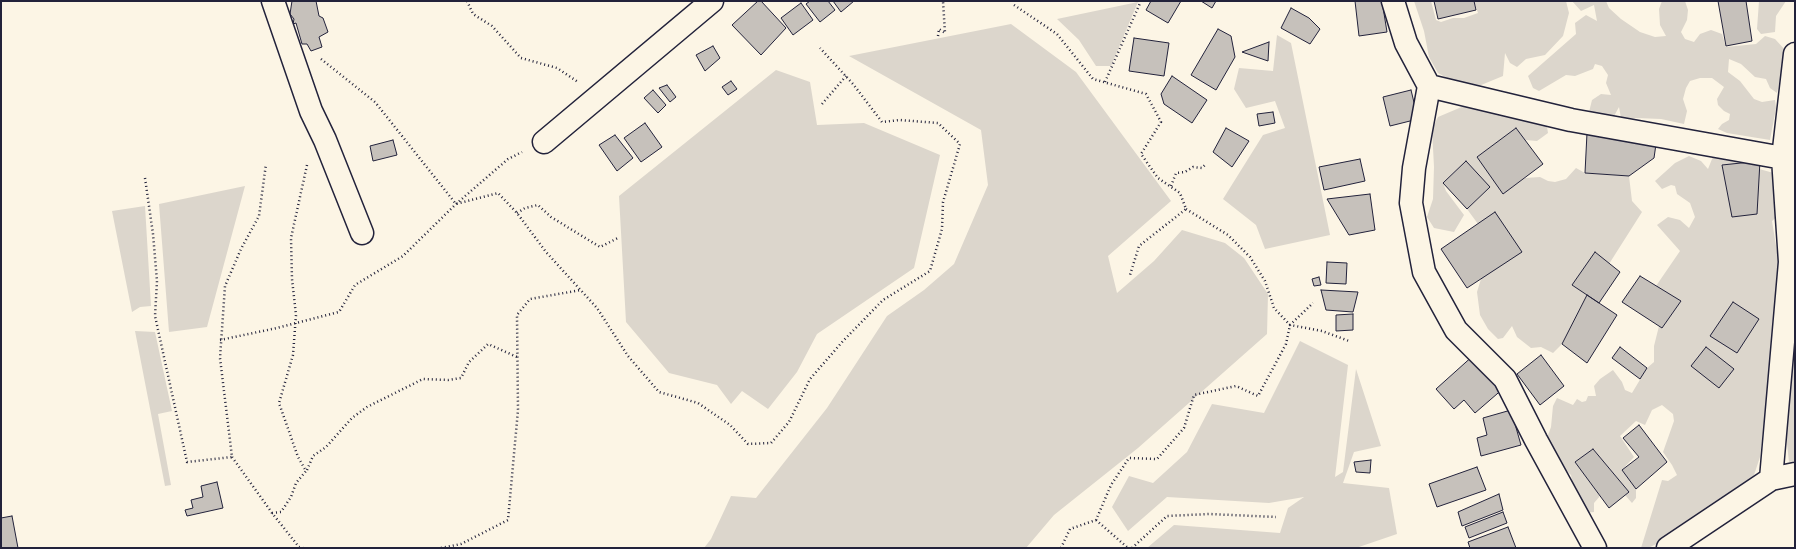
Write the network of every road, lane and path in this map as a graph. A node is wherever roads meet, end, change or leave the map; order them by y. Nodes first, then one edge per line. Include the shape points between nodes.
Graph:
1 (273, 1) edge
2 (467, 1) edge
3 (712, 1) edge
4 (943, 1) edge
5 (1140, 1) edge
6 (1393, 1) edge
7 (1014, 5) dead end
8 (938, 36) dead end
9 (820, 48) dead end
10 (1795, 54) edge
11 (319, 58) dead end
12 (557, 68) dead end
13 (846, 76) junction
14 (1105, 82) junction
15 (1429, 86) junction
16 (822, 104) dead end
17 (325, 140) junction
18 (544, 142) joint
19 (1788, 145) edge
20 (266, 164) dead end
21 (1206, 164) dead end
22 (145, 178) dead end
23 (1171, 186) junction
24 (456, 204) junction
25 (1186, 209) junction
26 (517, 213) junction
27 (362, 233) dead end
28 (618, 238) dead end
29 (1130, 275) dead end
30 (581, 290) junction
31 (1313, 303) dead end
32 (294, 323) junction
33 (1290, 325) junction
34 (220, 340) junction
35 (1349, 341) dead end
36 (517, 357) junction
37 (232, 457) junction
38 (306, 471) junction
39 (1795, 474) edge
40 (1771, 479) junction
41 (272, 513) junction
42 (1276, 517) dead end
43 (1096, 520) junction
44 (303, 548) edge
45 (441, 548) edge
46 (1061, 548) edge
47 (1128, 548) edge
48 (1132, 548) edge
49 (1595, 548) edge
50 (1668, 548) edge

1 - 17 street via 311,111
2 - 12 path via 472,14 492,26 521,58
3 - 18 street
4 - 8 path via 945,33 939,30
5 - 14 path
6 - 15 street via 1406,42
7 - 14 path via 1057,34 1093,79
9 - 13 path
10 - 19 street
11 - 24 path via 375,102
13 - 16 path
13 - 30 path via 882,122 900,120 938,123 960,144 943,202 942,229 930,271 883,300 843,341 810,379 789,422 771,442 748,444 730,425 698,403 659,392 628,356 597,308
14 - 23 path via 1146,94 1161,122 1141,154 1158,178
15 - 19 street via 1571,120
15 - 49 street via 1414,168 1411,203 1424,272 1456,330 1505,379
17 - 27 street
17 - 32 path via 313,145 294,220 291,238
18 - 24 path via 508,158
19 - 40 street via 1790,262
20 - 34 path via 259,216 225,286
21 - 23 path via 1202,168 1193,167 1176,173
22 - 37 path via 158,281 155,316 187,462
23 - 25 path via 1180,193
24 - 26 path via 498,193
24 - 32 path via 403,256 355,285 339,312
25 - 29 path via 1139,246
25 - 33 path via 1228,235 1250,257 1265,281 1274,308
26 - 28 path via 538,205 551,217 600,247
26 - 30 path via 546,252
30 - 36 path via 530,299 517,315
31 - 33 path
32 - 34 path
32 - 38 path via 293,355 279,403 298,457
33 - 35 path via 1322,331
33 - 43 path via 1286,344 1258,396 1236,386 1194,395 1184,428 1157,459 1129,458 1111,485
34 - 37 path
36 - 38 path via 488,344 469,362 461,378 423,379 367,407 352,418 326,447 313,456
36 - 45 path via 518,410 508,520 461,544
37 - 41 path
38 - 41 path via 296,483 281,512
39 - 40 street
40 - 50 street
41 - 44 path via 298,547
42 - 48 path via 1209,514 1167,516
43 - 46 path via 1070,529
43 - 47 path

